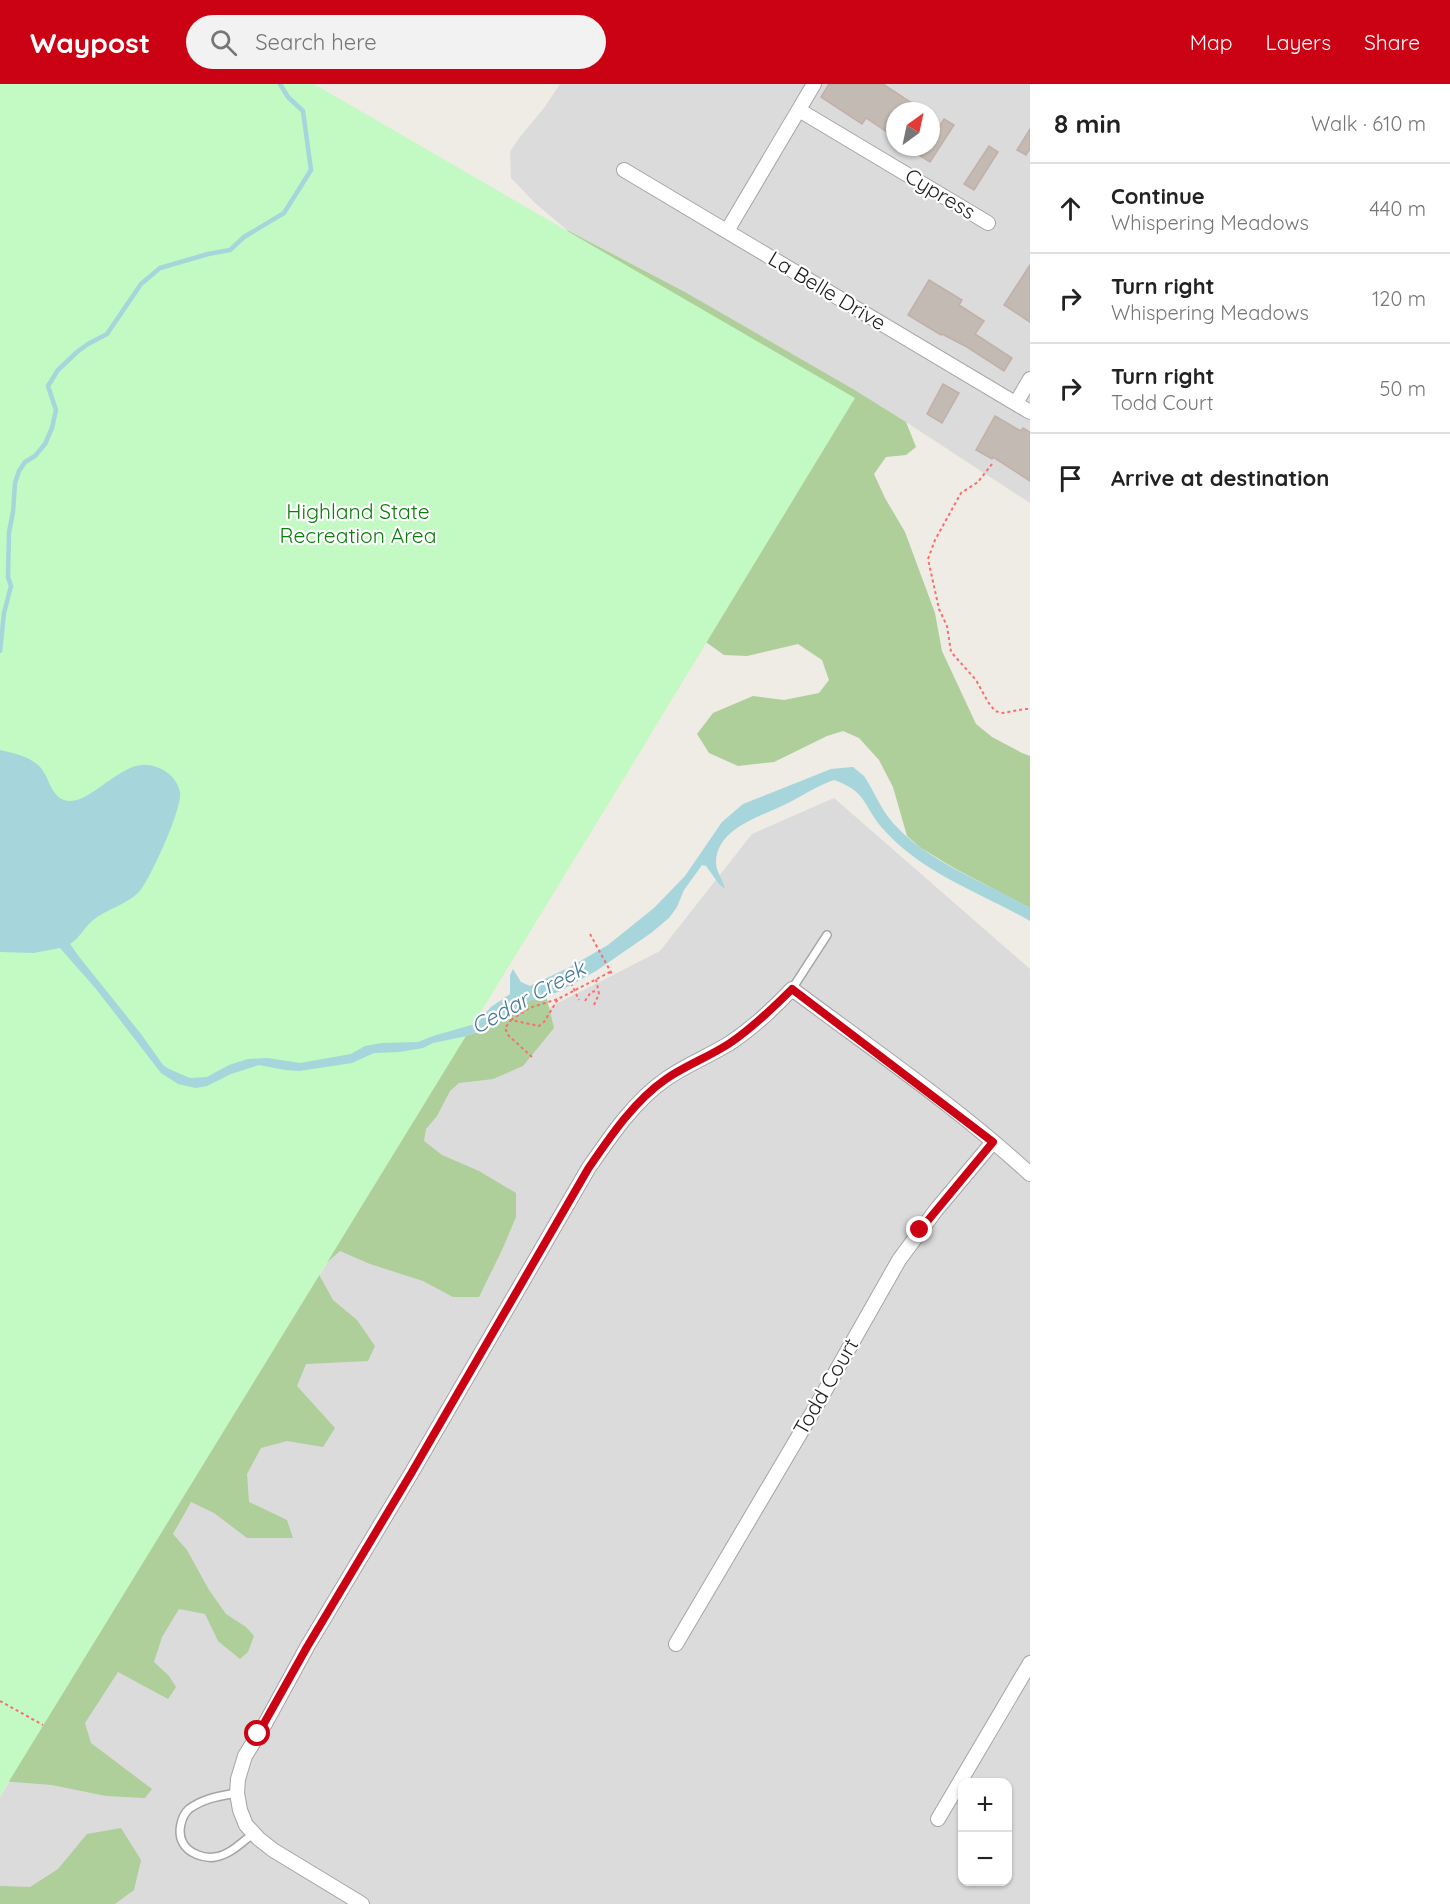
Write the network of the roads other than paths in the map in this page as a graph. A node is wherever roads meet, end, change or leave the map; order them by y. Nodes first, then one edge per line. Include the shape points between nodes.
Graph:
1 (814, 84) edge
2 (799, 110) junction
3 (624, 170) dead end
4 (988, 223) dead end
5 (727, 231) junction
6 (1030, 379) edge
7 (1016, 403) junction
8 (1030, 412) edge
9 (827, 935) dead end
10 (792, 989) junction
11 (993, 1142) junction
12 (1030, 1174) edge
13 (676, 1644) dead end
14 (1030, 1663) edge
15 (237, 1793) junction
16 (938, 1819) dead end
17 (254, 1833) junction
18 (362, 1904) edge

1 - 2 street
2 - 4 street, Cypress
2 - 5 street
3 - 5 street, La Belle Drive
5 - 7 street, La Belle Drive
6 - 7 street
7 - 8 street, La Belle Drive
9 - 10 lane
10 - 11 street
10 - 15 street via 730,1043 665,1080 644,1097 610,1136 250,1747
11 - 12 street
11 - 13 street, Todd Court via 899,1260
14 - 16 street
15 - 17 street via 246,1825
15 - 17 lane via 208,1799 187,1810 180,1824 182,1843 195,1855 213,1858 229,1852
17 - 18 street via 273,1850

